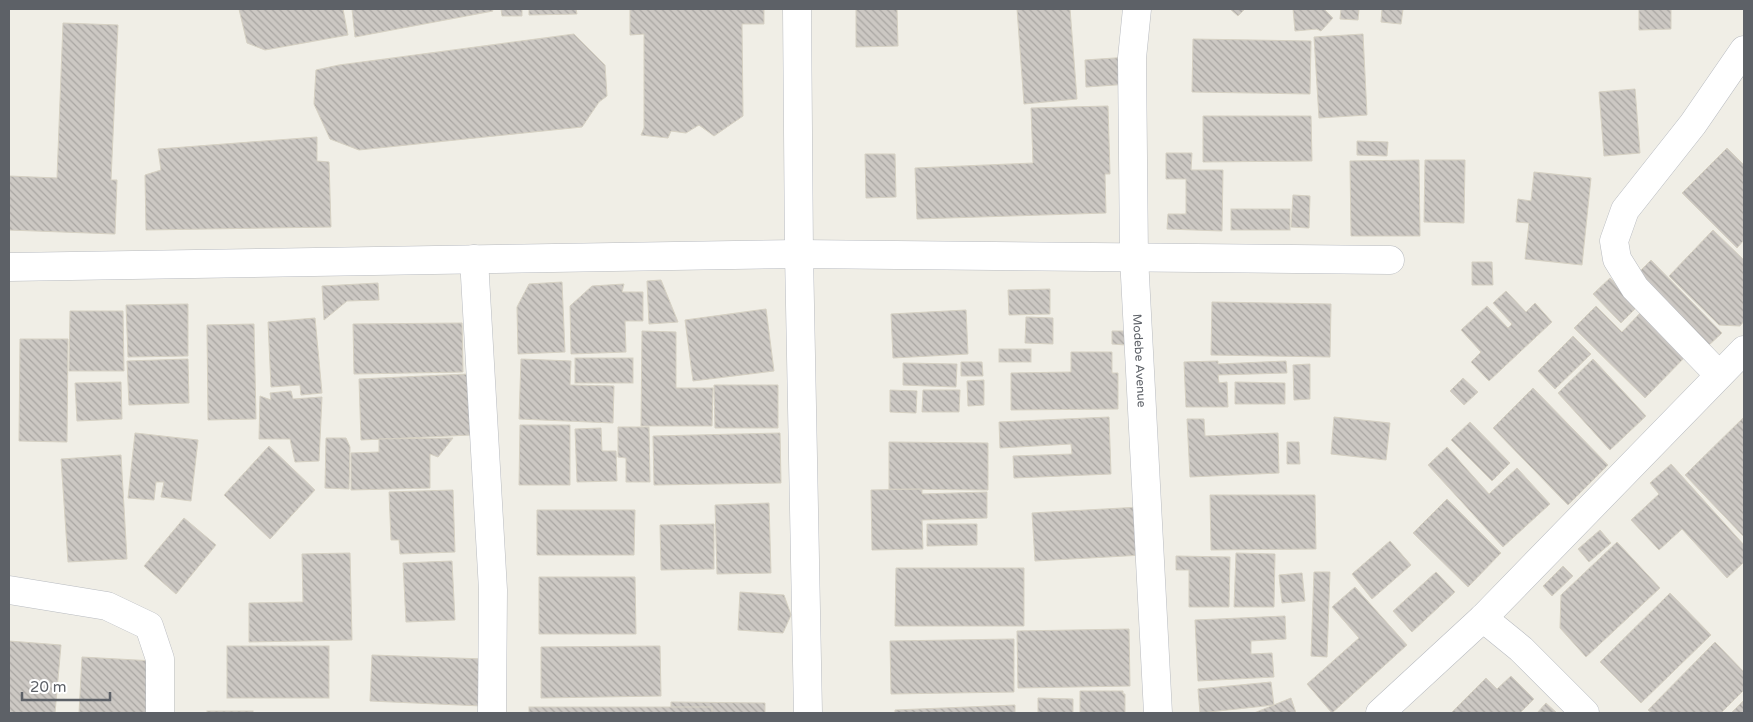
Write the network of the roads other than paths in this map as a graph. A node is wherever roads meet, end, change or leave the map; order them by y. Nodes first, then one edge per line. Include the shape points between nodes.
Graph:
1 (797, 9) edge
2 (1137, 9) edge
3 (1744, 50) edge
4 (799, 254) junction
5 (1134, 257) junction
6 (474, 259) junction
7 (1390, 260) dead end
8 (9, 267) edge
9 (1744, 350) edge
10 (1719, 376) junction
11 (9, 590) edge
12 (1483, 618) junction
13 (160, 713) edge
14 (492, 713) edge
15 (808, 713) edge
16 (1158, 713) edge
17 (1380, 713) edge
18 (1585, 713) edge

1 - 4 street
2 - 5 street, Modebe Avenue via 1132,58
3 - 10 street via 1693,124 1625,210 1614,241 1618,259 1635,288
4 - 5 street
4 - 6 street
4 - 15 street
5 - 7 street
5 - 16 street, Modebe Avenue
6 - 8 street
6 - 14 street via 494,590
9 - 10 street
10 - 12 street
11 - 13 street via 107,606 149,626 160,659
12 - 17 street
12 - 18 street via 1521,649

